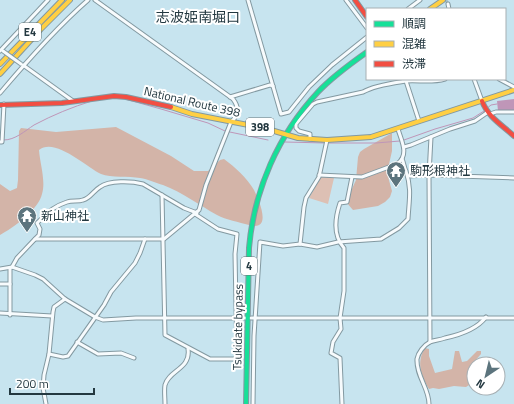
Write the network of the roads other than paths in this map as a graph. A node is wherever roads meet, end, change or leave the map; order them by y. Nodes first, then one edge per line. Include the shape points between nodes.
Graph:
1 (48, 0) edge
2 (62, 0) edge
3 (70, 0) edge
4 (88, 0) edge
5 (95, 0) edge
6 (248, 0) edge
7 (346, 0) edge
8 (354, 0) edge
9 (420, 0) edge
10 (443, 0) edge
11 (448, 4) dead end
12 (409, 8) edge
13 (431, 8) edge
14 (449, 8) edge
15 (366, 16) edge
16 (366, 27) edge
17 (366, 38) edge
18 (1, 50) edge
19 (366, 53) edge
20 (0, 64) edge
21 (22, 65) junction
22 (0, 74) edge
23 (442, 80) edge
24 (474, 80) edge
25 (500, 80) edge
26 (406, 81) junction
27 (273, 86) junction
28 (514, 89) edge
29 (0, 93) edge
30 (230, 97) junction
31 (74, 101) junction
32 (482, 101) junction
33 (2, 104) edge
34 (488, 112) junction
35 (514, 112) edge
36 (420, 121) junction
37 (231, 122) junction
38 (398, 129) junction
39 (286, 134) junction
40 (514, 136) edge
41 (431, 137) junction
42 (310, 140) junction
43 (1, 142) edge
44 (326, 143) junction
45 (404, 147) junction
46 (402, 159) junction
47 (320, 175) junction
48 (429, 175) junction
49 (408, 176) junction
50 (352, 177) junction
51 (514, 178) edge
52 (162, 195) junction
53 (196, 213) junction
54 (35, 239) junction
55 (145, 239) junction
56 (164, 239) junction
57 (338, 242) junction
58 (300, 244) junction
59 (11, 267) junction
60 (0, 269) edge
61 (0, 284) edge
62 (10, 284) junction
63 (65, 299) junction
64 (0, 313) edge
65 (10, 315) junction
66 (52, 316) junction
67 (95, 317) junction
68 (486, 317) junction
69 (165, 318) junction
70 (236, 318) junction
71 (245, 318) dead end
72 (251, 318) dead end
73 (256, 318) junction
74 (340, 318) junction
75 (429, 318) junction
76 (514, 318) edge
77 (77, 342) junction
78 (430, 342) junction
79 (188, 348) junction
80 (49, 354) junction
81 (134, 358) dead end
82 (46, 404) edge
83 (165, 404) edge
84 (246, 404) edge
85 (253, 404) edge
86 (342, 404) edge
87 (429, 404) edge

1 - 18 street
2 - 20 main road, E4
3 - 22 main road, E4
4 - 21 street
5 - 30 street
6 - 27 street
7 - 16 street
8 - 15 main road
9 - 12 street
10 - 13 main road
11 - 14 street
17 - 27 street via 335,61 289,112 281,114
18 - 21 street, bridge
19 - 39 main road, Tsukidate bypass / 4 via 318,92
21 - 29 street
21 - 31 street
23 - 26 street
24 - 32 street
25 - 28 street
26 - 36 street
26 - 42 street via 369,88 363,92 313,104 296,124 299,131 310,134
27 - 30 street
28 - 32 main road, National Route 398 / 398
30 - 37 street via 238,109 236,118
31 - 33 main road, National Route 398 / 398
31 - 37 main road, National Route 398 / 398 via 126,97
32 - 34 main road
32 - 36 main road, National Route 398 / 398
33 - 43 street
34 - 35 street
34 - 40 main road
34 - 41 street via 475,120
36 - 38 main road, National Route 398 / 398
37 - 39 main road, National Route 398 / 398
37 - 53 street
38 - 44 main road, National Route 398 / 398 via 371,137
38 - 45 street
39 - 42 main road, National Route 398 / 398
39 - 84 main road, Tsukidate bypass / 4 via 266,174 258,196 252,227
41 - 45 street
41 - 48 street
42 - 44 main road, National Route 398 / 398
44 - 47 street
45 - 46 street
46 - 49 street
46 - 50 street via 397,164 379,171 362,177
47 - 50 street
47 - 58 street via 305,203
48 - 49 street
48 - 51 street
48 - 75 street
49 - 57 street via 410,200 408,219 404,223 392,234 381,239
50 - 57 street via 347,202 340,203 338,208
52 - 53 street
52 - 54 street via 136,182 100,186 89,198 69,201 52,208 37,223 40,235
52 - 56 street
53 - 56 street
53 - 70 street via 218,229 237,234 234,254
54 - 55 street
54 - 59 street
55 - 56 street
55 - 67 street via 135,263 111,292
56 - 69 street
57 - 58 street via 316,247
57 - 74 street via 344,248 344,291
58 - 73 street via 283,246 260,242
59 - 60 street
59 - 62 street
59 - 63 street via 43,279
61 - 62 street
62 - 65 street
63 - 66 street via 54,307
63 - 67 street
64 - 65 street
65 - 66 street
66 - 80 street
67 - 69 street via 108,321
67 - 77 street
68 - 75 street
68 - 76 street
68 - 78 street via 482,323 472,328
69 - 70 street
69 - 79 street via 165,335
70 - 71 street
70 - 79 street via 237,359 210,359
72 - 73 street
73 - 74 street
73 - 85 street
74 - 75 street
74 - 86 street via 340,329 331,353 340,358
75 - 78 street
77 - 80 street via 68,356
77 - 81 street via 98,354 120,353
78 - 87 street via 417,358 420,377 428,392
79 - 83 street via 184,365 165,384
80 - 82 street via 43,388

